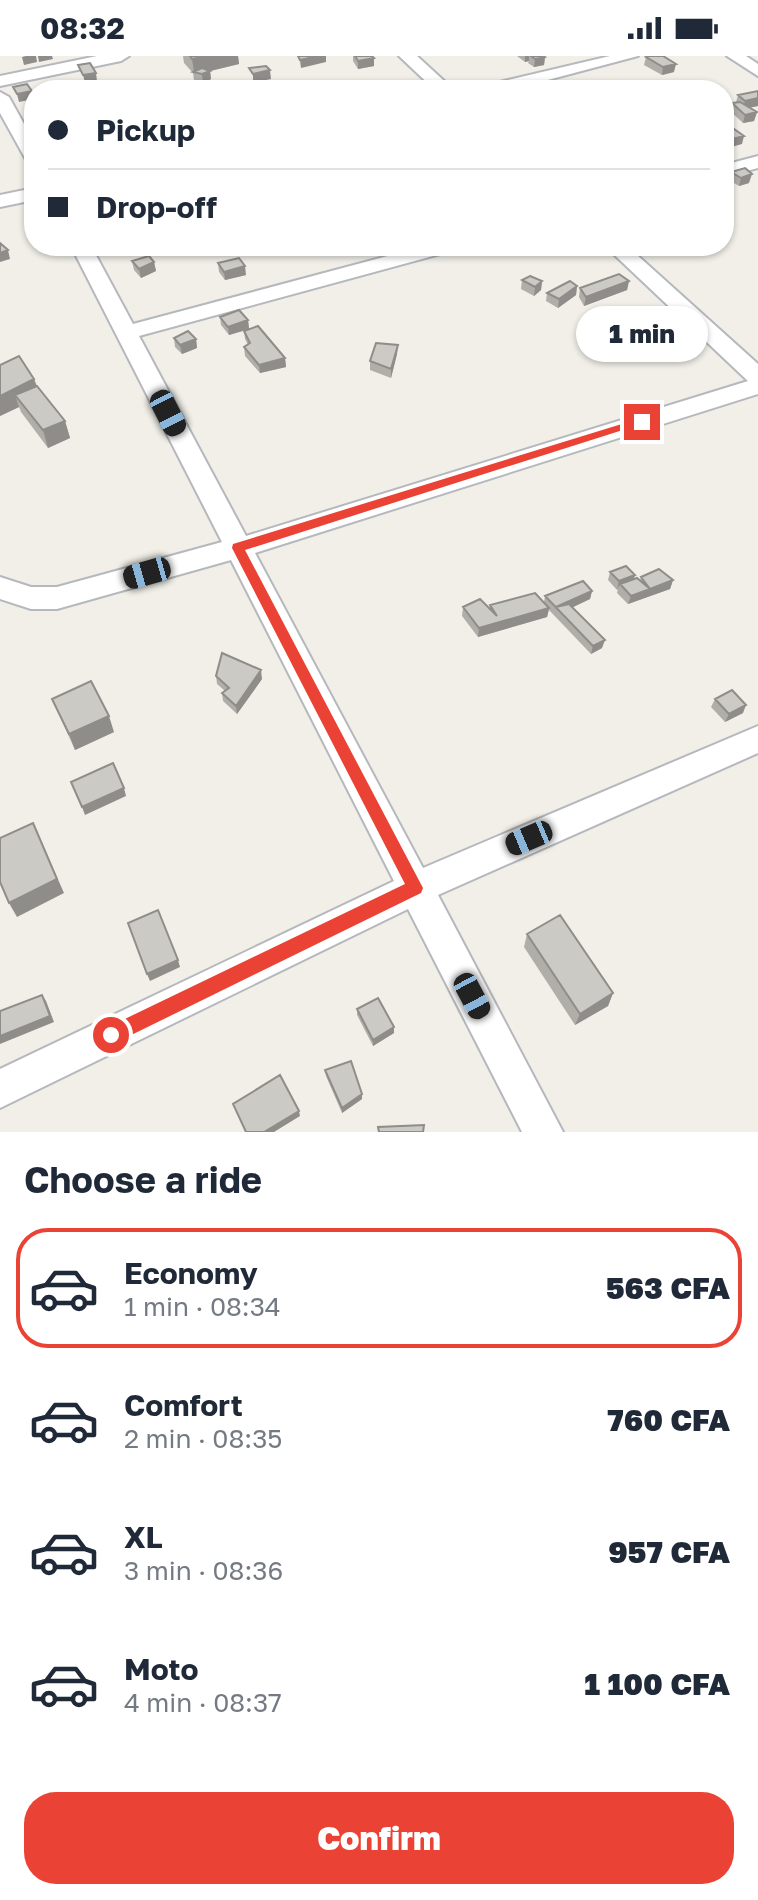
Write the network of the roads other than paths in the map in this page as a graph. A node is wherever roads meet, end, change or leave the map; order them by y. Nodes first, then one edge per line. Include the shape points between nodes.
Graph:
1 (121, 56) edge
2 (407, 56) edge
3 (630, 56) edge
4 (735, 56) edge
5 (596, 60) edge
6 (758, 71) edge
7 (434, 80) edge
8 (525, 80) edge
9 (0, 81) edge
10 (0, 97) edge
11 (24, 140) edge
12 (758, 162) edge
13 (734, 168) edge
14 (24, 196) edge
15 (0, 201) edge
16 (86, 256) edge
17 (411, 256) edge
18 (626, 256) edge
19 (126, 333) junction
20 (758, 377) edge
21 (758, 386) edge
22 (238, 548) junction
23 (0, 588) edge
24 (758, 739) edge
25 (415, 888) junction
26 (0, 1089) edge
27 (543, 1132) edge

1 - 9 street
2 - 7 street
3 - 5 street
4 - 6 street
5 - 8 street
10 - 11 street
12 - 13 street
14 - 15 street
16 - 19 street
17 - 19 street
18 - 20 street
19 - 22 street
21 - 22 street
22 - 23 street via 57,598 31,598
22 - 25 street
24 - 25 street
25 - 26 street
25 - 27 street

